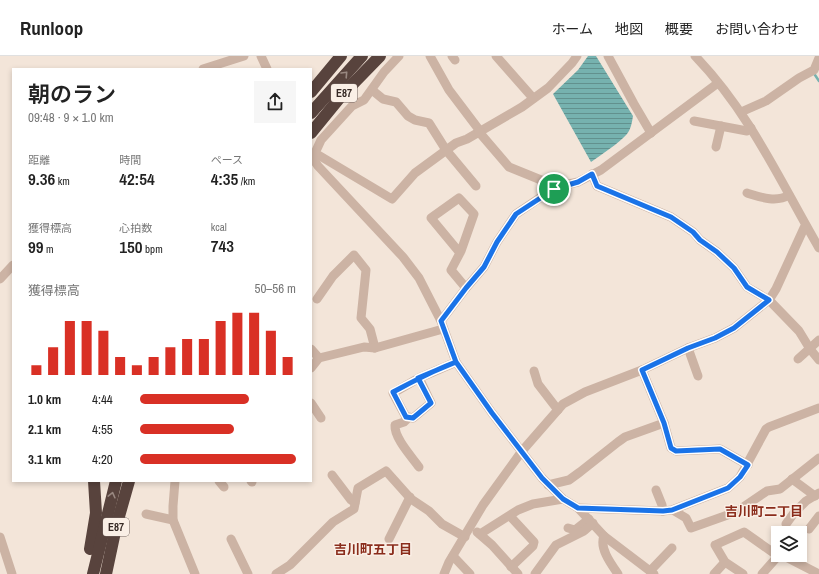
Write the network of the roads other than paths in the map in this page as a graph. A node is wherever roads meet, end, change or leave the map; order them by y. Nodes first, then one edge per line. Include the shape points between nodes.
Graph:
1 (244, 56) edge
2 (262, 56) edge
3 (332, 56) edge
4 (341, 56) edge
5 (362, 56) edge
6 (380, 56) edge
7 (399, 56) edge
8 (430, 56) edge
9 (496, 56) edge
10 (577, 56) edge
11 (608, 56) edge
12 (695, 56) edge
13 (819, 58) edge
14 (206, 68) edge
15 (267, 68) edge
16 (816, 73) edge
17 (312, 80) edge
18 (718, 83) junction
19 (372, 90) junction
20 (312, 91) edge
21 (533, 98) junction
22 (312, 112) edge
23 (741, 112) junction
24 (694, 121) dead end
25 (721, 126) junction
26 (752, 128) junction
27 (314, 130) edge
28 (479, 132) junction
29 (651, 132) junction
30 (716, 147) dead end
31 (313, 148) edge
32 (446, 150) junction
33 (592, 174) junction
34 (476, 186) dead end
35 (554, 189) junction
36 (747, 193) dead end
37 (789, 195) junction
38 (806, 226) junction
39 (819, 248) edge
40 (460, 253) junction
41 (12, 266) edge
42 (0, 279) edge
43 (466, 288) junction
44 (317, 299) dead end
45 (769, 300) junction
46 (442, 325) junction
47 (819, 340) edge
48 (375, 348) junction
49 (688, 348) junction
50 (810, 349) junction
51 (312, 350) edge
52 (319, 358) junction
53 (798, 359) dead end
54 (819, 360) edge
55 (456, 362) junction
56 (312, 367) edge
57 (642, 370) junction
58 (534, 371) dead end
59 (698, 376) dead end
60 (418, 378) junction
61 (312, 404) edge
62 (819, 408) edge
63 (558, 410) junction
64 (321, 418) dead end
65 (409, 418) junction
66 (664, 423) junction
67 (522, 451) junction
68 (819, 458) edge
69 (748, 465) junction
70 (419, 467) dead end
71 (332, 475) dead end
72 (792, 479) junction
73 (94, 482) edge
74 (116, 482) edge
75 (129, 482) edge
76 (138, 482) edge
77 (175, 482) edge
78 (548, 485) junction
79 (656, 490) dead end
80 (818, 495) edge
81 (412, 499) junction
82 (563, 499) junction
83 (355, 503) junction
84 (578, 508) junction
85 (675, 509) junction
86 (663, 511) junction
87 (146, 514) dead end
88 (510, 516) junction
89 (819, 516) edge
90 (404, 518) dead end
91 (173, 520) junction
92 (591, 521) junction
93 (786, 524) dead end
94 (471, 528) junction
95 (568, 528) dead end
96 (809, 529) dead end
97 (480, 534) junction
98 (604, 536) junction
99 (0, 537) edge
100 (465, 537) junction
101 (231, 539) dead end
102 (389, 539) dead end
103 (672, 548) dead end
104 (771, 551) edge
105 (453, 556) junction
106 (725, 562) junction
107 (773, 562) edge
108 (796, 562) edge
109 (511, 566) junction
110 (107, 571) edge
111 (652, 572) edge
112 (12, 574) edge
113 (85, 574) edge
114 (93, 574) edge
115 (194, 574) edge
116 (248, 574) edge
117 (276, 574) edge
118 (444, 574) edge
119 (470, 574) edge
120 (518, 574) edge
121 (535, 574) edge
122 (618, 574) edge
123 (714, 574) edge
124 (743, 574) edge
125 (762, 574) edge
126 (819, 574) edge

1 - 14 street
2 - 15 street
3 - 17 highway
4 - 20 highway
22 -> 5 highway, E87
6 - 27 highway, E87 via 342,95
7 - 19 street
8 - 28 street via 449,90
9 - 21 street
10 - 21 street via 548,88
11 - 29 street
12 - 18 street
13 - 16 street
16 - 23 street via 799,78 766,101
18 - 23 street
18 - 29 street
19 - 31 street via 364,100 352,106
19 - 32 street via 383,99 396,102 408,116 429,123
21 - 28 street
23 - 26 street
24 - 25 street
25 - 26 street via 746,131
25 - 30 street
26 - 37 street
27 - 31 highway
28 - 32 street
28 - 35 street via 509,167 546,182
29 - 33 street via 622,156
31 - 32 street via 392,199 415,173
31 - 46 street via 312,158 318,166 403,257 419,278
32 - 34 street
33 - 35 street via 578,182
33 - 45 street via 597,186 671,217 687,228 734,268 747,287
35 - 43 street via 516,214 484,267
36 - 37 street via 772,199
37 - 38 street
38 - 39 street
38 - 45 street
40 - 40 street via 474,214 459,198 431,218
40 - 43 street via 452,270
41 - 42 street
43 - 46 street
44 - 48 street via 333,276 354,255 366,270 360,318 370,329
45 - 49 street via 734,328
45 - 50 street via 799,331
46 - 48 street
46 - 55 street
47 - 50 street
48 - 52 street via 364,347
49 - 57 street
49 - 59 street
50 - 53 street
50 - 54 street
51 - 52 street
52 - 56 street
55 - 60 street
55 - 67 street
57 - 63 street via 585,392
57 - 66 street
58 - 63 street via 538,384
60 - 65 street via 431,403 413,418
60 - 65 street via 393,392 406,417
61 - 64 street
62 - 69 street via 766,429
63 - 67 street
65 - 70 street via 395,425 395,428 402,445
66 - 69 street via 671,448 676,451 720,449
66 - 78 street via 625,437 569,480
67 - 78 street
67 - 94 street via 483,505
68 - 72 street
69 - 85 street via 728,488
71 - 83 street
72 - 80 street
72 - 85 street via 780,489 763,492 736,512 691,528 686,518
73 - 113 highway via 96,513
114 -> 74 highway, E87
75 - 110 highway, E87
76 - 110 highway via 116,552
77 - 91 street
78 - 82 street
79 - 86 street
80 - 93 street via 806,501
81 - 83 street via 386,471 358,488
81 - 90 street
81 - 100 street via 442,524
81 - 102 street
82 - 84 street
82 - 88 street via 533,504
83 - 117 street via 354,509 333,522 290,566
84 - 86 street
84 - 92 street
85 - 86 street
87 - 91 street
88 - 97 street
88 - 109 street via 534,542
89 - 96 street
91 - 115 street
92 - 95 street via 575,530
92 - 98 street
92 - 121 street via 584,531 556,545
94 - 97 street
94 - 100 street
97 - 109 street
98 - 111 street
98 - 122 street via 604,548
99 - 112 street
100 - 105 street
101 - 116 street
103 - 111 street
104 - 106 street via 744,532 715,545
105 - 118 street
105 - 119 street
106 - 123 street
106 - 124 street
107 - 125 street
108 - 126 street
109 - 120 street

